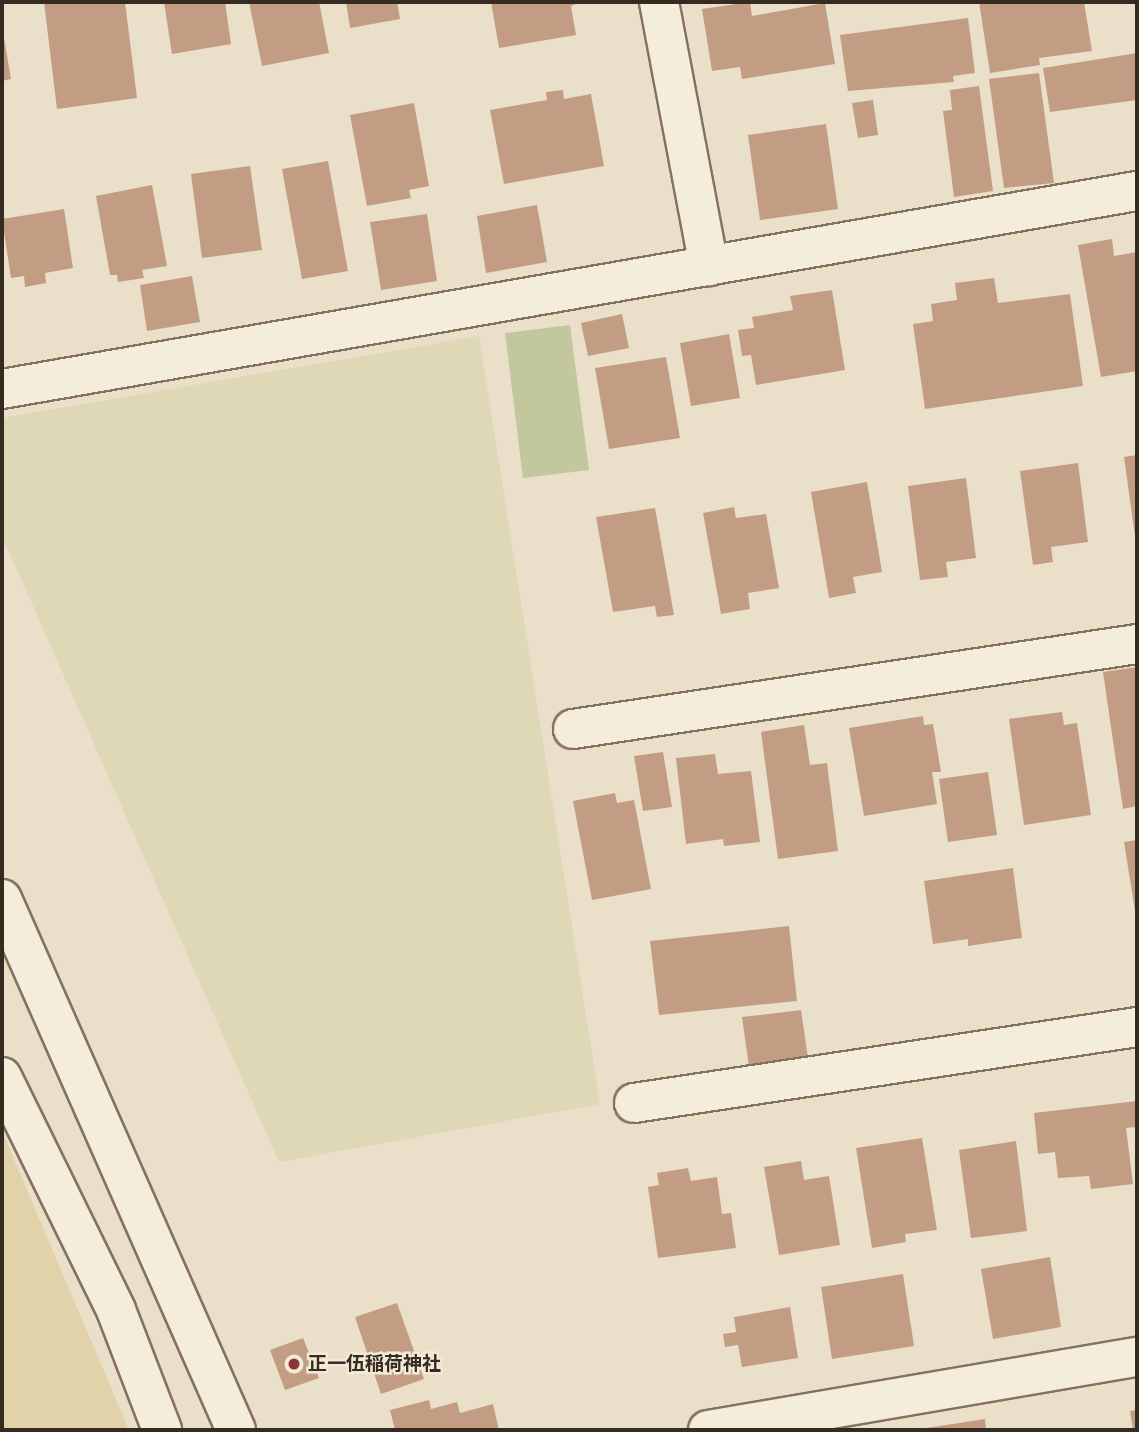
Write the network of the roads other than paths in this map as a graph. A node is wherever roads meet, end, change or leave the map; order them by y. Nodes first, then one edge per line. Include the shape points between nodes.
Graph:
1 (659, 2) edge
2 (1137, 191) edge
3 (709, 266) junction
4 (2, 389) edge
5 (1137, 644) edge
6 (573, 729) dead end
7 (2, 900) edge
8 (1137, 1027) edge
9 (2, 1077) edge
10 (634, 1102) dead end
11 (1137, 1357) edge
12 (162, 1430) edge
13 (236, 1430) edge
14 (708, 1430) edge

1 - 3 street
2 - 3 street
3 - 4 street
5 - 6 street
7 - 13 street
8 - 10 street
9 - 12 street via 116,1310
11 - 14 street

